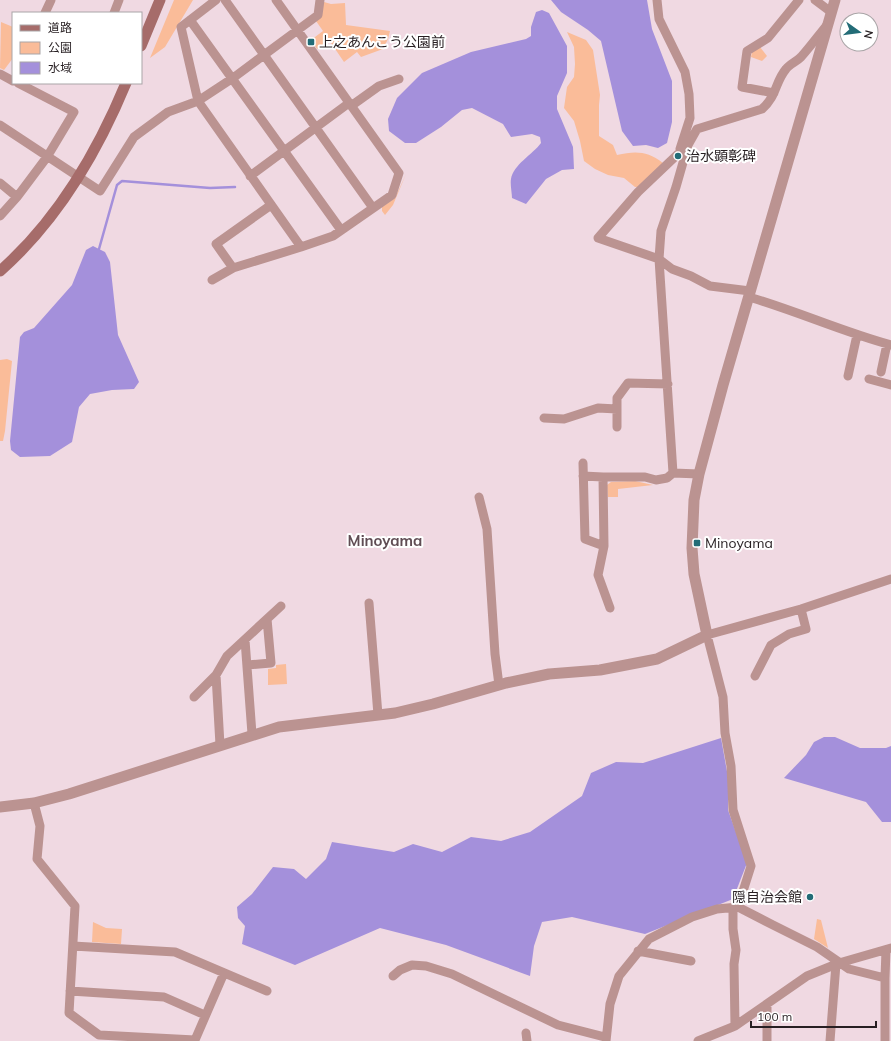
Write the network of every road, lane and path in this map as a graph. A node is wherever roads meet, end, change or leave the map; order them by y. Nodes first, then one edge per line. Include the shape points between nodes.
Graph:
1 (51, 0) edge
2 (119, 0) edge
3 (160, 0) edge
4 (216, 0) edge
5 (225, 0) edge
6 (276, 0) edge
7 (320, 0) edge
8 (657, 0) edge
9 (800, 0) edge
10 (815, 0) edge
11 (834, 0) edge
12 (45, 12) edge
13 (114, 12) edge
14 (831, 12) junction
15 (190, 20) junction
16 (828, 24) junction
17 (297, 30) junction
18 (142, 44) edge
19 (264, 56) junction
20 (0, 74) edge
21 (233, 78) junction
22 (399, 79) dead end
23 (12, 80) edge
24 (20, 84) edge
25 (126, 84) edge
26 (774, 93) junction
27 (198, 101) junction
28 (350, 104) junction
29 (0, 125) edge
30 (315, 128) junction
31 (284, 150) junction
32 (681, 154) junction
33 (47, 157) junction
34 (250, 176) junction
35 (78, 177) junction
36 (0, 183) edge
37 (17, 197) junction
38 (271, 205) junction
39 (373, 208) junction
40 (0, 216) edge
41 (341, 230) junction
42 (301, 247) junction
43 (659, 259) junction
44 (233, 268) junction
45 (0, 271) edge
46 (212, 280) dead end
47 (750, 294) junction
48 (857, 335) junction
49 (889, 345) edge
50 (881, 372) dead end
51 (848, 376) dead end
52 (869, 379) dead end
53 (668, 384) junction
54 (891, 385) edge
55 (617, 409) junction
56 (544, 418) dead end
57 (617, 427) dead end
58 (583, 463) dead end
59 (673, 473) junction
60 (699, 474) junction
61 (583, 476) junction
62 (603, 477) junction
63 (479, 497) dead end
64 (604, 546) junction
65 (891, 579) edge
66 (369, 602) dead end
67 (281, 606) dead end
68 (610, 608) dead end
69 (801, 609) junction
70 (267, 619) junction
71 (707, 635) junction
72 (245, 640) junction
73 (247, 665) junction
74 (216, 675) junction
75 (755, 676) dead end
76 (499, 685) junction
77 (194, 697) dead end
78 (378, 715) junction
79 (252, 734) junction
80 (220, 745) junction
81 (34, 802) junction
82 (0, 807) edge
83 (736, 907) junction
84 (72, 946) junction
85 (888, 949) edge
86 (638, 951) junction
87 (691, 961) dead end
88 (838, 964) junction
89 (224, 973) junction
90 (393, 976) dead end
91 (885, 978) junction
92 (267, 990) dead end
93 (70, 991) junction
94 (767, 1004) junction
95 (206, 1015) junction
96 (736, 1026) junction
97 (605, 1039) edge
98 (710, 1039) edge
99 (698, 1041) edge
100 (767, 1041) edge
101 (830, 1041) edge
102 (884, 1041) edge

1 - 12 street
2 - 13 street
3 - 18 main road
4 - 15 street
5 - 19 street
6 - 17 street
7 - 17 street via 318,15
8 - 32 street via 659,19 684,72 689,94 690,118
9 - 26 street via 768,38 747,51 742,87
10 - 14 street
11 - 14 street
14 - 16 street
15 - 21 street
15 - 27 street via 181,27
16 - 26 street via 800,58 786,69
16 - 47 street
17 - 19 street
17 - 28 street
19 - 21 street
19 - 30 street
20 - 23 street
21 - 27 street
21 - 31 street
22 - 28 street via 379,86
24 - 33 street via 74,112
25 - 35 main road via 104,133
26 - 32 street via 768,104 757,111 697,129
27 - 34 street
27 - 35 street via 168,112 134,137 100,191
28 - 30 street
28 - 39 street via 399,173 392,195
29 - 33 street
30 - 31 street
30 - 39 street
31 - 34 street
31 - 41 street
32 - 43 street via 676,187 661,231
32 - 43 street via 638,192 598,238
33 - 35 street
33 - 37 street
34 - 38 street
35 - 45 main road via 48,220
36 - 37 street
37 - 40 street
38 - 42 street
38 - 44 street via 216,244
39 - 41 street
41 - 42 street via 333,236
42 - 44 street
43 - 47 street via 672,269 710,286
43 - 53 street
44 - 46 street
47 - 48 street
47 - 60 street
48 - 49 street
48 - 51 street
49 - 50 street
52 - 54 street
53 - 55 street via 628,383 617,398
53 - 59 street
55 - 56 street via 598,408 564,419
55 - 57 street
58 - 61 street
59 - 60 street
59 - 62 street via 667,478 656,480 645,477
60 - 71 street via 694,500 692,548 694,574
61 - 62 street
61 - 64 street via 585,539
62 - 64 street
63 - 76 street via 487,529
64 - 68 street via 598,575
65 - 69 street
66 - 78 street
67 - 70 street
69 - 71 street
69 - 75 street via 806,629 789,634 771,645
70 - 72 street
70 - 73 street via 271,663
71 - 76 street via 657,659 600,670 549,674
71 - 83 street via 723,697 733,810 751,866
72 - 73 street
72 - 74 street via 227,656
73 - 79 street
74 - 77 street
74 - 80 street
76 - 78 street via 433,704
78 - 79 street via 279,727
79 - 80 street
80 - 81 street via 69,794
81 - 82 street
81 - 84 street via 40,826 37,859 75,906
83 - 86 street via 717,909 692,917 649,939
83 - 88 street via 818,947
83 - 96 street via 733,929 736,950
84 - 89 street via 174,952
84 - 93 street
85 - 88 street
85 - 91 street
86 - 87 street
86 - 97 street via 619,976 610,1004
88 - 91 street
88 - 94 street via 807,976
88 - 101 street
89 - 92 street
89 - 95 street
90 - 97 street via 412,965 426,966 452,974 558,1025
91 - 102 street
93 - 95 street via 164,997
93 - 95 street via 69,1013 99,1035 195,1040
94 - 96 street
94 - 100 street
96 - 98 street
98 - 99 street

